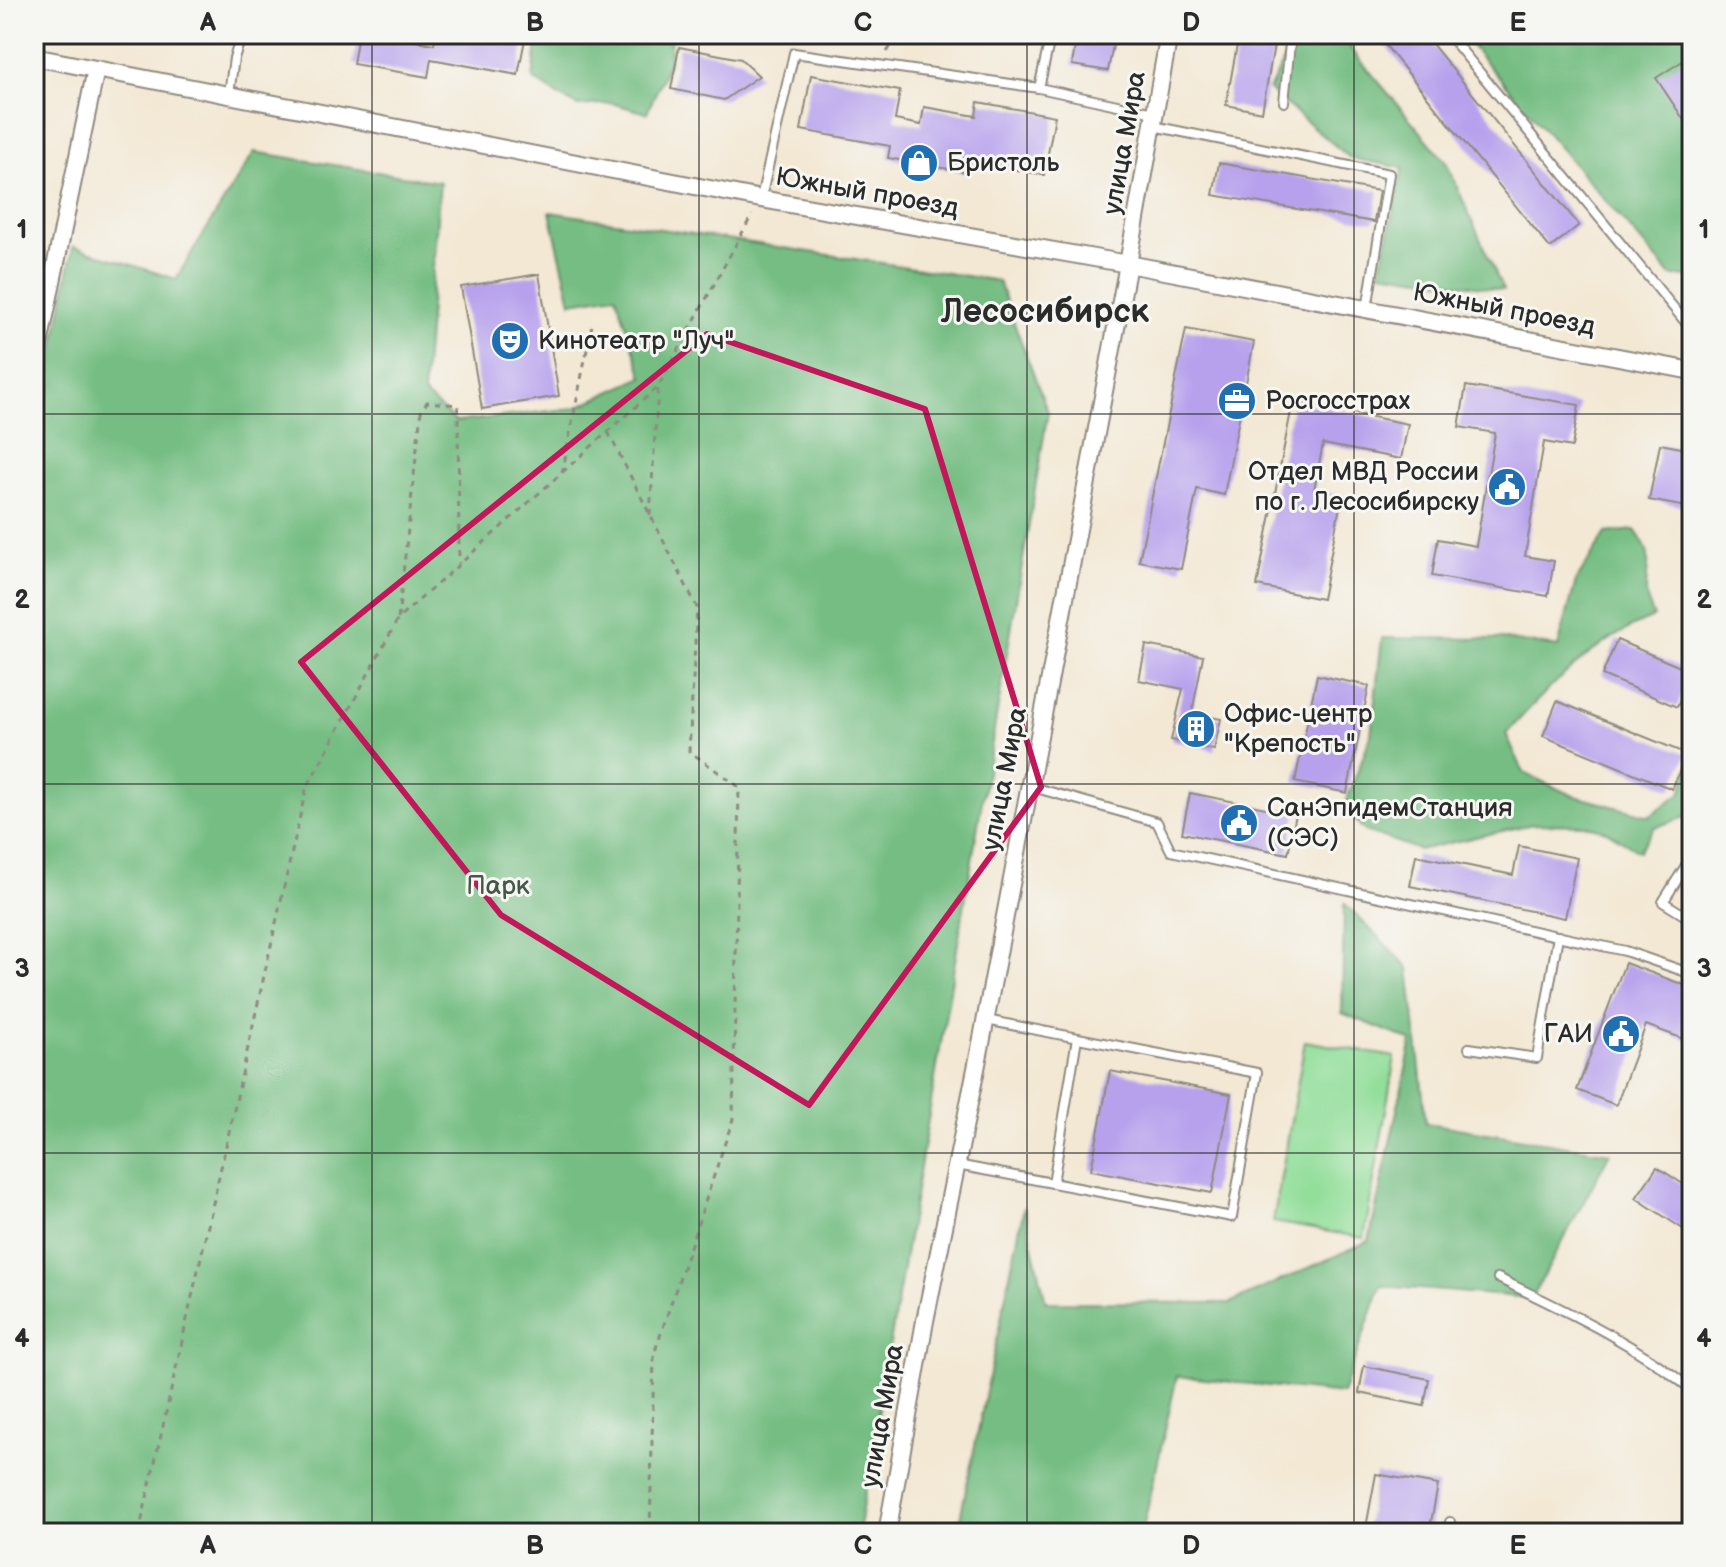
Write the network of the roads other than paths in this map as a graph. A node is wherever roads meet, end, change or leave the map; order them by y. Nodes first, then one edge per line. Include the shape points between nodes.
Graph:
1 (242, 34) edge
2 (1051, 34) edge
3 (1169, 34) edge
4 (1291, 34) edge
5 (1448, 34) edge
6 (34, 57) edge
7 (96, 69) junction
8 (1039, 88) junction
9 (229, 94) junction
10 (1284, 102) dead end
11 (1154, 120) junction
12 (761, 199) junction
13 (1128, 264) junction
14 (1367, 309) junction
15 (1692, 330) edge
16 (34, 369) edge
17 (1692, 371) edge
18 (1028, 785) junction
19 (1692, 856) edge
20 (1692, 920) edge
21 (1558, 936) junction
22 (1692, 974) edge
23 (985, 1020) junction
24 (1077, 1038) junction
25 (1469, 1048) dead end
26 (956, 1165) junction
27 (1053, 1183) junction
28 (1498, 1278) dead end
29 (1692, 1390) edge
30 (1450, 1522) dead end
31 (887, 1533) edge
32 (1449, 1533) edge

1 - 9 lane
2 - 8 lane
3 - 11 street, улица Мира
4 - 10 lane
5 - 15 lane
6 - 7 street, Южный проезд
7 - 9 street, Южный проезд
7 - 16 street
8 - 11 lane
8 - 12 lane via 794,53
9 - 12 street, Южный проезд
11 - 13 street, улица Мира
11 - 14 lane via 1389,174
12 - 13 street, Южный проезд
13 - 14 street, Южный проезд
13 - 18 street, улица Мира
14 - 17 street, Южный проезд
18 - 21 lane via 1157,822 1171,851
18 - 23 street, улица Мира
19 - 20 lane via 1663,902
21 - 22 lane
21 - 25 lane via 1537,1058
23 - 24 lane
23 - 26 street, улица Мира
24 - 27 lane
24 - 27 lane via 1257,1073 1232,1217
26 - 27 lane
26 - 31 street, улица Мира
28 - 29 lane via 1660,1363
30 - 32 lane

